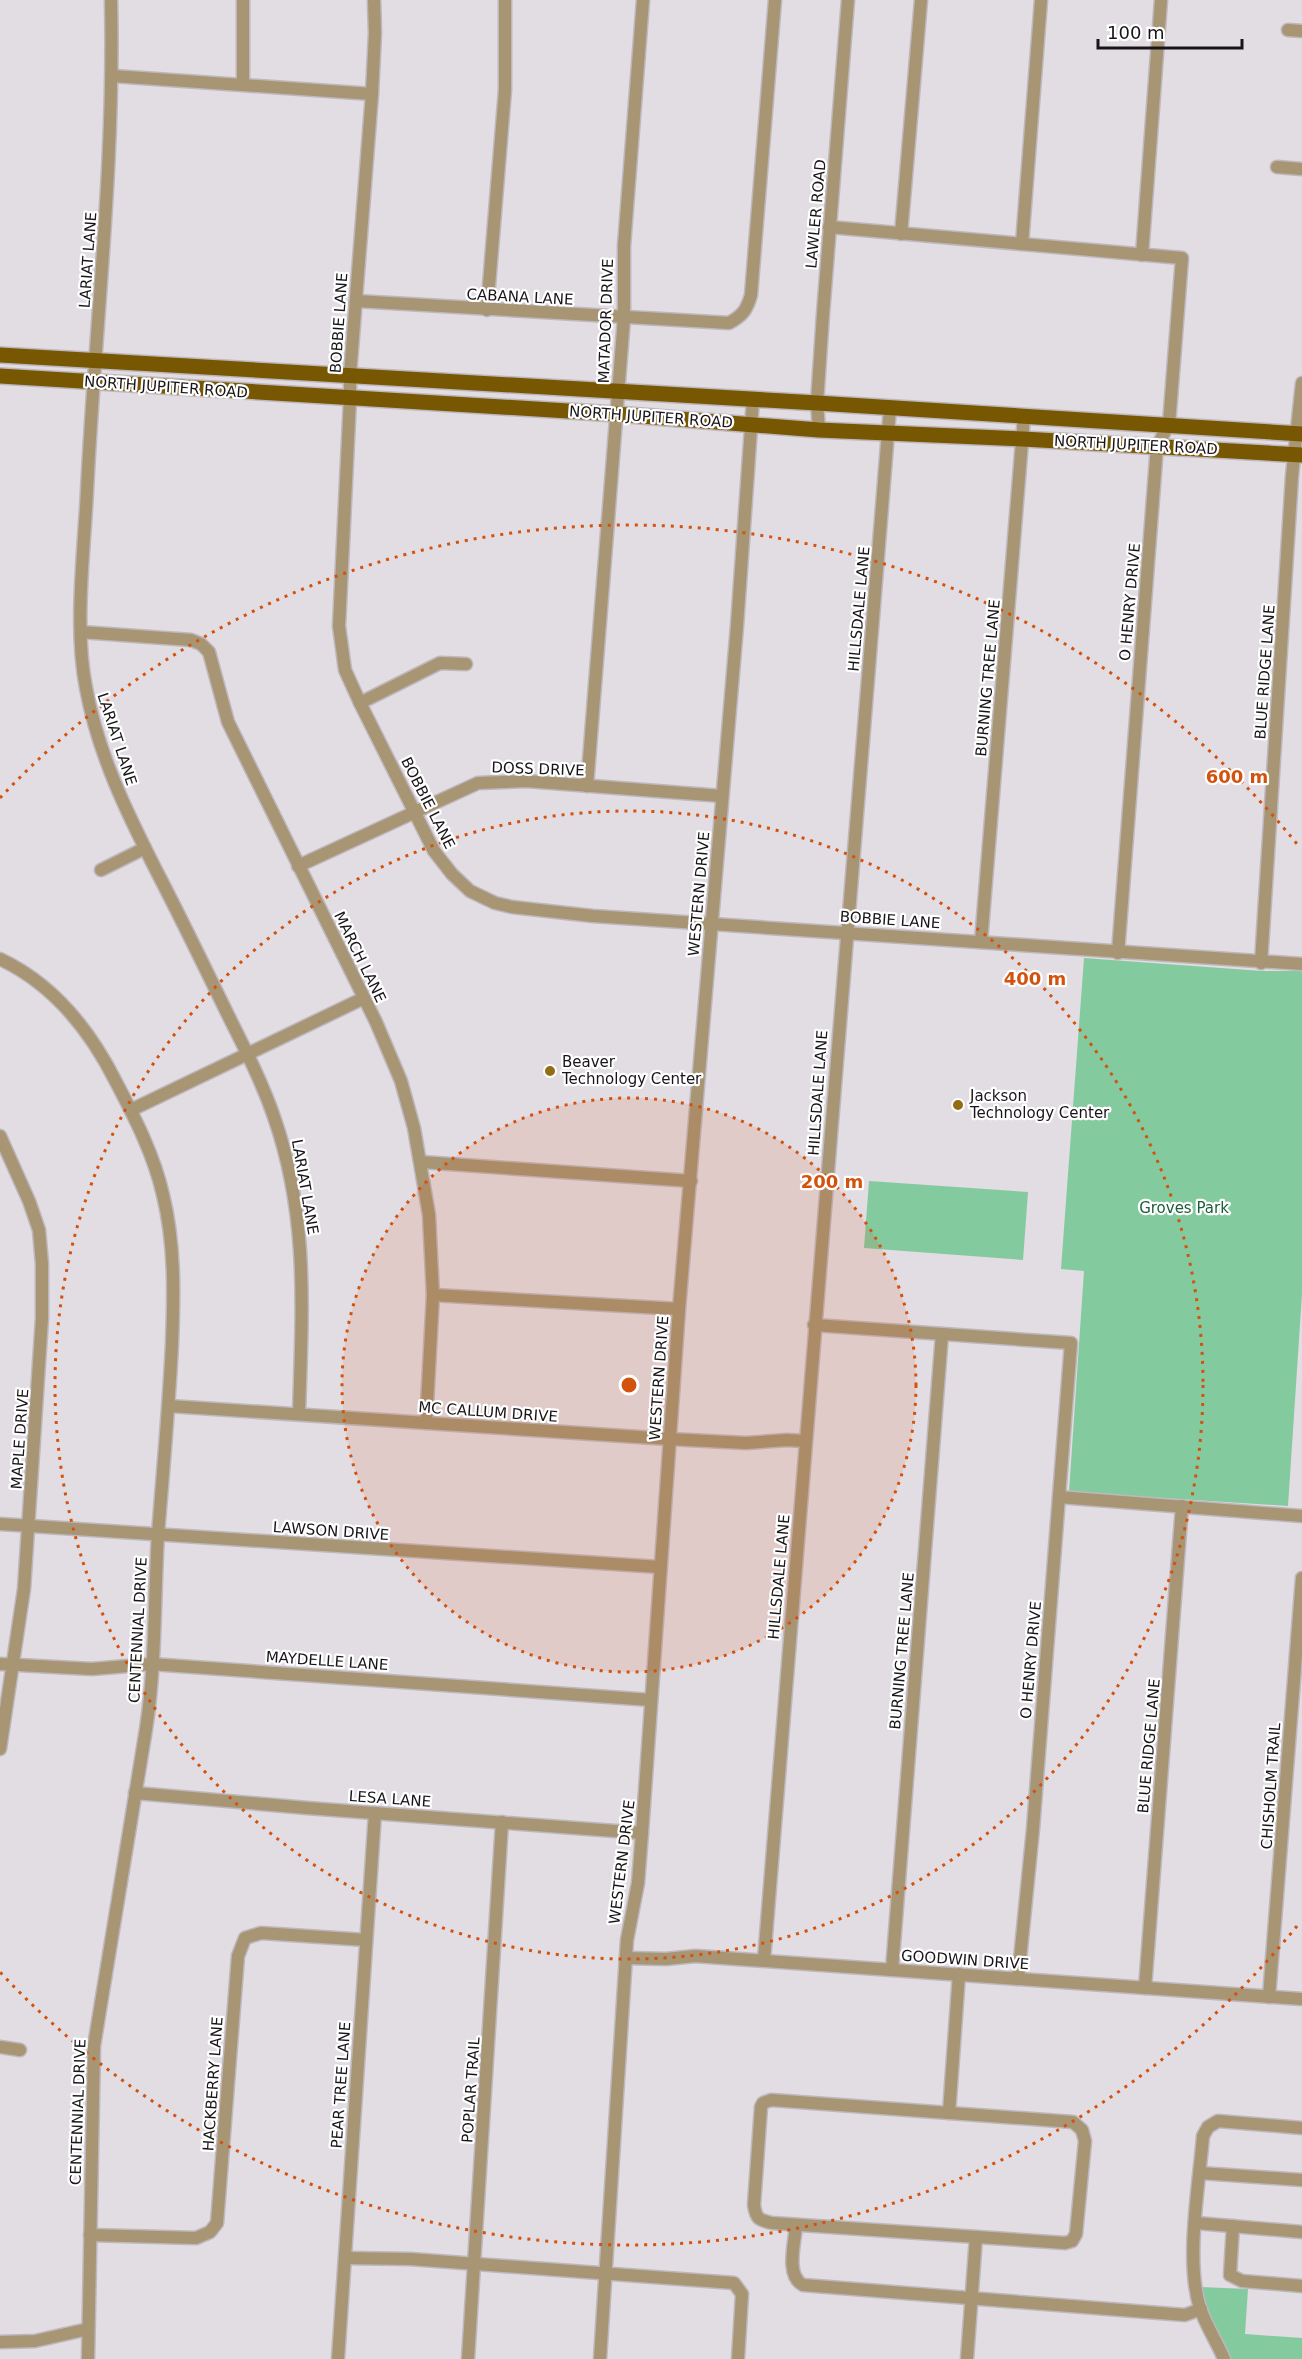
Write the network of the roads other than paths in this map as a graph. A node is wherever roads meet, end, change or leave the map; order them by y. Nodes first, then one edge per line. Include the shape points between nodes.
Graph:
1 (111, 0) edge
2 (243, 0) edge
3 (374, 0) edge
4 (505, 0) edge
5 (642, 0) edge
6 (775, 0) edge
7 (848, 0) edge
8 (921, 0) edge
9 (1041, 0) edge
10 (1161, 0) edge
11 (1288, 30) dead end
12 (1302, 31) edge
13 (113, 76) junction
14 (243, 84) junction
15 (372, 94) junction
16 (1277, 167) dead end
17 (1302, 169) edge
18 (829, 227) junction
19 (901, 234) junction
20 (1022, 244) junction
21 (1142, 255) junction
22 (356, 301) junction
23 (487, 310) junction
24 (624, 318) junction
25 (0, 355) edge
26 (96, 360) junction
27 (350, 375) junction
28 (0, 376) edge
29 (94, 382) junction
30 (1302, 383) edge
31 (618, 391) junction
32 (350, 399) junction
33 (753, 399) junction
34 (817, 403) junction
35 (890, 408) junction
36 (616, 414) junction
37 (1024, 417) junction
38 (751, 424) junction
39 (1168, 424) junction
40 (819, 430) junction
41 (888, 433) junction
42 (1300, 434) edge
43 (1023, 439) junction
44 (1157, 446) junction
45 (1298, 455) edge
46 (81, 632) junction
47 (466, 664) dead end
48 (360, 703) junction
49 (587, 786) junction
50 (722, 796) junction
51 (415, 811) junction
52 (145, 848) junction
53 (298, 866) junction
54 (101, 870) dead end
55 (712, 923) junction
56 (848, 932) junction
57 (981, 942) junction
58 (1118, 953) junction
59 (0, 959) edge
60 (1261, 963) junction
61 (1302, 964) edge
62 (364, 998) junction
63 (247, 1054) junction
64 (131, 1110) junction
65 (0, 1136) edge
66 (421, 1162) junction
67 (691, 1180) junction
68 (433, 1295) junction
69 (679, 1309) junction
70 (814, 1325) junction
71 (942, 1334) junction
72 (169, 1406) junction
73 (298, 1414) junction
74 (426, 1423) junction
75 (669, 1439) junction
76 (805, 1441) junction
77 (1059, 1497) junction
78 (1182, 1506) junction
79 (1302, 1516) edge
80 (0, 1524) edge
81 (29, 1525) junction
82 (158, 1535) junction
83 (660, 1567) junction
84 (1302, 1578) edge
85 (0, 1664) edge
86 (151, 1664) junction
87 (13, 1665) junction
88 (651, 1700) junction
89 (0, 1749) edge
90 (135, 1793) junction
91 (375, 1813) junction
92 (502, 1822) junction
93 (642, 1833) junction
94 (366, 1940) junction
95 (627, 1958) junction
96 (764, 1960) junction
97 (892, 1970) junction
98 (959, 1974) junction
99 (1018, 1979) junction
100 (1145, 1988) junction
101 (1269, 1997) junction
102 (1302, 1999) edge
103 (0, 2047) edge
104 (20, 2050) dead end
105 (949, 2113) junction
106 (1302, 2128) edge
107 (1200, 2173) junction
108 (1302, 2180) edge
109 (1196, 2223) junction
110 (796, 2224) junction
111 (1233, 2226) junction
112 (1302, 2232) edge
113 (90, 2235) junction
114 (976, 2237) junction
115 (345, 2258) junction
116 (474, 2265) junction
117 (605, 2274) junction
118 (1302, 2286) edge
119 (972, 2300) junction
120 (1200, 2309) junction
121 (88, 2329) junction
122 (0, 2342) edge
123 (87, 2359) edge
124 (338, 2359) edge
125 (468, 2359) edge
126 (600, 2359) edge
127 (738, 2359) edge
128 (968, 2359) edge
129 (1224, 2359) edge

1 - 13 street, LARIAT LANE
2 - 14 street
3 - 15 street, BOBBIE LANE
4 - 23 street via 505,90
5 - 24 street, MATADOR DRIVE via 624,246
6 - 24 street, CABANA LANE via 748,307 729,323
7 - 18 street, LAWLER ROAD
8 - 19 street
9 - 20 street
10 - 21 street
11 - 12 street
13 - 14 street
13 - 26 street, LARIAT LANE
14 - 15 street
15 - 22 street, BOBBIE LANE
16 - 17 street
18 - 19 street
18 - 34 street, LAWLER ROAD
19 - 20 street
20 - 21 street
21 - 39 street, O HENRY DRIVE via 1182,258
22 - 23 street, CABANA LANE
22 - 27 street, BOBBIE LANE
23 - 24 street, CABANA LANE
24 - 31 street, MATADOR DRIVE
25 - 26 main road, NORTH JUPITER ROAD
26 - 27 main road, NORTH JUPITER ROAD
26 - 29 street, LARIAT LANE
27 - 31 main road, NORTH JUPITER ROAD
27 - 32 street, BOBBIE LANE
28 - 29 main road, NORTH JUPITER ROAD
29 - 32 main road, NORTH JUPITER ROAD
29 - 46 street, LARIAT LANE
30 - 42 street, BLUE RIDGE LANE
31 - 33 main road, NORTH JUPITER ROAD
31 - 36 street, MATADOR DRIVE
32 - 36 main road, NORTH JUPITER ROAD
32 - 48 street, BOBBIE LANE via 339,626 345,670
33 - 34 main road, NORTH JUPITER ROAD
33 - 38 street, WESTERN DRIVE
34 - 35 main road, NORTH JUPITER ROAD
34 - 40 street, LAWLER ROAD
35 - 37 main road, NORTH JUPITER ROAD
35 - 41 street, HILLSDALE LANE
36 - 38 main road, NORTH JUPITER ROAD
36 - 49 street, MATADOR DRIVE
37 - 39 main road, NORTH JUPITER ROAD
37 - 43 street, BURNING TREE LANE
38 - 40 main road, NORTH JUPITER ROAD
38 - 50 street, WESTERN DRIVE
39 - 42 main road, NORTH JUPITER ROAD
39 - 44 street, O HENRY DRIVE
40 - 41 main road, NORTH JUPITER ROAD
41 - 43 main road, NORTH JUPITER ROAD
41 - 56 street, HILLSDALE LANE
42 - 45 street, BLUE RIDGE LANE
43 - 44 main road, NORTH JUPITER ROAD
43 - 57 street, BURNING TREE LANE
44 - 45 main road, NORTH JUPITER ROAD
44 - 58 street, O HENRY DRIVE
45 - 60 street, BLUE RIDGE LANE
46 - 52 street, LARIAT LANE via 85,684 94,725 105,761
46 - 53 street, MARCH LANE via 191,640 209,652 228,722
47 - 48 street via 440,663
48 - 51 street, BOBBIE LANE
49 - 50 street, DOSS DRIVE
49 - 51 street, DOSS DRIVE via 526,781 478,783
50 - 55 street, WESTERN DRIVE
51 - 53 street, DOSS DRIVE
51 - 55 street, BOBBIE LANE via 434,851 452,874 470,891 495,903 593,916
52 - 54 street
52 - 63 street, LARIAT LANE
53 - 62 street, MARCH LANE
55 - 56 street, BOBBIE LANE
55 - 67 street, WESTERN DRIVE
56 - 57 street, BOBBIE LANE
56 - 70 street, HILLSDALE LANE
57 - 58 street, BOBBIE LANE
58 - 60 street, BOBBIE LANE
59 - 64 street, CENTENNIAL DRIVE via 31,976 78,1021 103,1056
60 - 61 street, BOBBIE LANE
62 - 63 street
62 - 66 street, MARCH LANE via 401,1081
63 - 64 street
63 - 73 street, LARIAT LANE via 276,1124 297,1212 303,1278
64 - 72 street, CENTENNIAL DRIVE via 153,1159 171,1235 174,1270
65 - 81 street, MAPLE DRIVE via 39,1230 42,1264
66 - 67 street
66 - 68 street, MARCH LANE via 429,1215
67 - 69 street, WESTERN DRIVE
68 - 69 street
68 - 74 street, MARCH LANE
69 - 75 street, WESTERN DRIVE
70 - 71 street
70 - 76 street, HILLSDALE LANE
71 - 77 street, O HENRY DRIVE via 1071,1343
71 - 97 street, BURNING TREE LANE
72 - 73 street, MC CALLUM DRIVE
72 - 82 street, CENTENNIAL DRIVE
73 - 74 street, MC CALLUM DRIVE
74 - 75 street, MC CALLUM DRIVE
75 - 76 street, MC CALLUM DRIVE
75 - 83 street, WESTERN DRIVE
76 - 96 street, HILLSDALE LANE
77 - 78 street
77 - 99 street, O HENRY DRIVE
78 - 79 street
78 - 100 street, BLUE RIDGE LANE
80 - 81 street, LAWSON DRIVE
81 - 82 street, LAWSON DRIVE
81 - 87 street, MAPLE DRIVE
82 - 83 street, LAWSON DRIVE
82 - 86 street, CENTENNIAL DRIVE
83 - 88 street, WESTERN DRIVE
84 - 101 street, CHISHOLM TRAIL
85 - 87 street, MAYDELLE LANE
86 - 87 street, MAYDELLE LANE via 92,1669
86 - 88 street, MAYDELLE LANE
86 - 90 street, CENTENNIAL DRIVE via 148,1716
87 - 89 street, MAPLE DRIVE
88 - 93 street, WESTERN DRIVE
90 - 91 street, LESA LANE
90 - 113 street, CENTENNIAL DRIVE via 94,2046
91 - 92 street, LESA LANE
91 - 94 street, PEAR TREE LANE
92 - 93 street, LESA LANE
92 - 116 street, POPLAR TRAIL
93 - 95 street, WESTERN DRIVE
94 - 113 street, HACKBERRY LANE via 261,1933 245,1938 238,1956 217,2223 210,2232 196,2238
94 - 115 street, PEAR TREE LANE
95 - 96 street, GOODWIN DRIVE
95 - 117 street, WESTERN DRIVE
96 - 97 street, GOODWIN DRIVE
97 - 98 street, GOODWIN DRIVE
98 - 99 street, GOODWIN DRIVE
98 - 105 street
99 - 100 street, GOODWIN DRIVE
100 - 101 street, GOODWIN DRIVE
101 - 102 street, GOODWIN DRIVE
103 - 104 street
105 - 110 street via 771,2100 763,2103 756,2216 772,2223
105 - 114 street via 1073,2122 1082,2130 1085,2141 1076,2234 1072,2241
106 - 107 street via 1218,2121 1203,2136
107 - 108 street
107 - 109 street
109 - 111 street
109 - 120 street
110 - 114 street
110 - 119 street via 792,2273 803,2285
111 - 112 street
111 - 118 street via 1230,2275 1242,2281
113 - 121 street, CENTENNIAL DRIVE
114 - 119 street
115 - 116 street
115 - 124 street, PEAR TREE LANE
116 - 117 street
116 - 125 street, POPLAR TRAIL
117 - 126 street, WESTERN DRIVE
117 - 127 street via 734,2283 742,2294
119 - 120 street via 1185,2315
119 - 128 street
120 - 129 street
121 - 122 street via 35,2341
121 - 123 street, CENTENNIAL DRIVE

